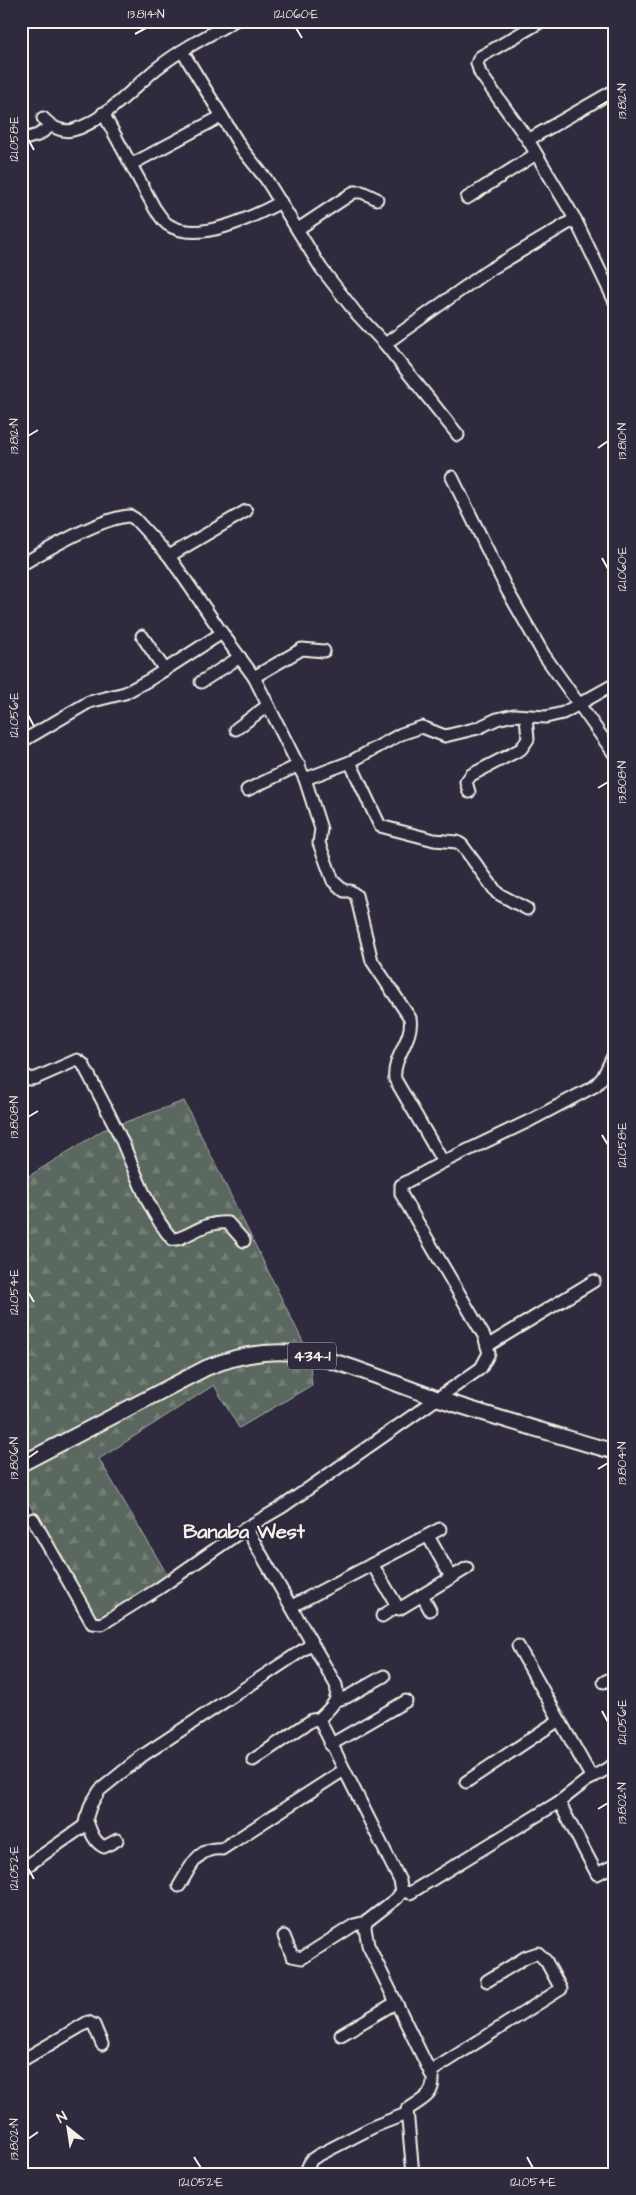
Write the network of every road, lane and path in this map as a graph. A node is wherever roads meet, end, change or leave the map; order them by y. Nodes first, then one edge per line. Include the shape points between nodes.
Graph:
1 (234, 21) edge
2 (542, 21) edge
3 (182, 51) junction
4 (615, 90) edge
5 (103, 113) junction
6 (222, 116) junction
7 (21, 140) edge
8 (528, 140) junction
9 (536, 154) junction
10 (132, 164) junction
11 (467, 198) dead end
12 (377, 199) dead end
13 (280, 202) junction
14 (575, 219) junction
15 (298, 229) junction
16 (615, 302) edge
17 (384, 344) junction
18 (458, 435) dead end
19 (452, 477) dead end
20 (246, 511) dead end
21 (170, 556) junction
22 (21, 565) edge
23 (222, 634) junction
24 (142, 636) dead end
25 (324, 651) dead end
26 (240, 657) junction
27 (165, 670) junction
28 (254, 677) junction
29 (201, 682) dead end
30 (615, 684) edge
31 (578, 704) junction
32 (267, 706) junction
33 (526, 717) junction
34 (236, 729) dead end
35 (21, 742) edge
36 (615, 756) edge
37 (350, 762) junction
38 (299, 765) junction
39 (305, 779) junction
40 (247, 790) dead end
41 (470, 792) dead end
42 (527, 908) dead end
43 (615, 1052) edge
44 (21, 1072) edge
45 (443, 1162) junction
46 (244, 1241) dead end
47 (594, 1281) dead end
48 (487, 1346) junction
49 (438, 1398) junction
50 (615, 1452) edge
51 (21, 1464) edge
52 (33, 1519) dead end
53 (246, 1528) junction
54 (440, 1529) dead end
55 (428, 1536) junction
56 (372, 1564) junction
57 (467, 1568) dead end
58 (451, 1577) junction
59 (422, 1595) junction
60 (292, 1606) junction
61 (396, 1607) junction
62 (430, 1610) dead end
63 (382, 1616) dead end
64 (312, 1644) junction
65 (518, 1646) dead end
66 (384, 1676) dead end
67 (615, 1676) edge
68 (604, 1682) dead end
69 (337, 1700) junction
70 (406, 1701) dead end
71 (319, 1718) junction
72 (559, 1720) junction
73 (330, 1745) junction
74 (253, 1760) dead end
75 (615, 1764) edge
76 (344, 1770) junction
77 (592, 1778) junction
78 (466, 1782) dead end
79 (559, 1802) junction
80 (86, 1818) junction
81 (117, 1840) dead end
82 (615, 1865) edge
83 (21, 1870) edge
84 (180, 1886) dead end
85 (402, 1890) junction
86 (366, 1922) junction
87 (284, 1936) dead end
88 (487, 1981) dead end
89 (395, 2003) junction
90 (341, 2035) dead end
91 (102, 2044) dead end
92 (21, 2061) edge
93 (430, 2072) junction
94 (406, 2114) junction
95 (305, 2174) edge
96 (413, 2174) edge

1 - 3 street
2 - 8 street via 480,57 477,63 480,73
3 - 5 street
3 - 6 street
4 - 8 street
5 - 7 street via 75,129 59,130 47,122 38,135
5 - 10 street
6 - 10 street
6 - 13 street
8 - 9 street
9 - 11 street
9 - 14 street
10 - 13 street via 161,217 177,229 200,230 236,224
12 - 15 street via 354,192
13 - 15 street
14 - 16 street
14 - 17 street via 486,272
15 - 17 street via 330,280
17 - 18 street
19 - 31 street via 514,602 556,676
20 - 21 street
21 - 22 street via 135,520 122,516
21 - 23 street
23 - 26 street
23 - 27 street
24 - 27 street
25 - 28 street via 302,649
26 - 28 street
26 - 29 street
27 - 35 street via 126,693 89,702
28 - 32 street
30 - 31 street
31 - 33 street via 563,713
31 - 36 street
32 - 34 street
32 - 38 street
33 - 37 street via 514,715 445,736 422,727 401,734
33 - 41 street via 528,739 521,749 471,775 466,782
37 - 39 street
37 - 42 street via 380,826 434,840 457,842 497,893
38 - 39 street
38 - 40 street
39 - 45 street via 321,829 319,843 333,881 344,891 356,895 372,961 410,1018 412,1026 394,1068 395,1079
43 - 45 street via 595,1086
44 - 46 street via 30,1079 77,1060 83,1064 151,1207 172,1239 219,1222 228,1223
45 - 48 street via 401,1185 401,1194
47 - 48 street
48 - 49 street via 489,1353 481,1368
49 - 50 main road, 434-1
49 - 51 main road, 434-1 via 306,1355 267,1353 238,1357 206,1368
49 - 53 street via 282,1507
52 - 53 street via 96,1625 158,1589
53 - 60 street
54 - 55 street
55 - 56 street
55 - 58 street
56 - 60 street
56 - 61 street
57 - 58 street
58 - 59 street
59 - 61 street via 399,1609
59 - 62 street
60 - 64 street
61 - 63 street
64 - 69 street via 336,1684
64 - 80 street via 142,1756 100,1790
65 - 72 street
66 - 69 street
67 - 68 street
69 - 71 street
70 - 73 street
71 - 73 street
71 - 74 street
72 - 77 street
72 - 78 street
73 - 76 street
75 - 77 street
76 - 84 street via 222,1849 212,1848 198,1855
76 - 85 street
77 - 79 street
79 - 82 street via 597,1874
79 - 85 street via 410,1893
80 - 81 street via 101,1846
80 - 83 street via 84,1826
85 - 86 street via 397,1898
86 - 87 street via 354,1925 302,1958 292,1956
86 - 89 street via 368,1946
88 - 93 street via 526,1956 538,1953 561,1988
89 - 90 street
89 - 93 street
91 - 92 street via 94,2025 88,2022
93 - 94 street via 434,2087 431,2093
94 - 95 street via 317,2156 311,2160
94 - 96 street

